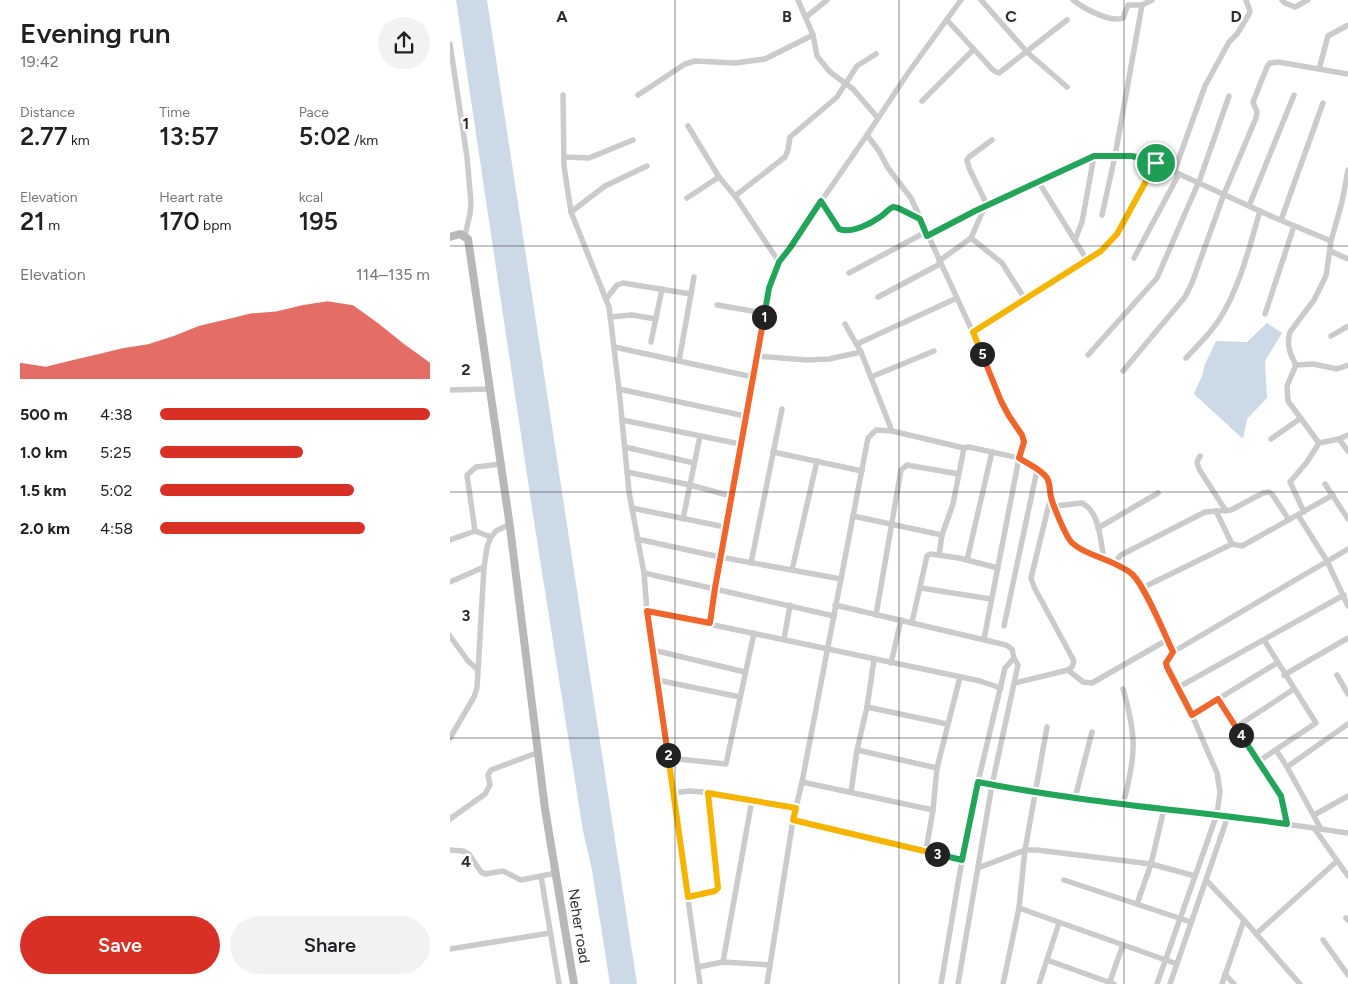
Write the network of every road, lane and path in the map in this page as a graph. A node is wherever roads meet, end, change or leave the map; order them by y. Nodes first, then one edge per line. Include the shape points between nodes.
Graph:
1 (798, 0) edge
2 (827, 0) edge
3 (962, 0) edge
4 (981, 0) edge
5 (1073, 0) edge
6 (1152, 0) edge
7 (1246, 0) edge
8 (1282, 0) edge
9 (1308, 0) edge
10 (1142, 5) junction
11 (806, 17) junction
12 (947, 20) junction
13 (1067, 20) dead end
14 (1348, 25) edge
15 (813, 35) junction
16 (450, 44) edge
17 (974, 50) junction
18 (1027, 52) junction
19 (876, 54) dead end
20 (1319, 69) junction
21 (1348, 74) edge
22 (846, 82) junction
23 (1067, 87) dead end
24 (1294, 94) dead end
25 (564, 95) dead end
26 (638, 95) dead end
27 (1229, 96) dead end
28 (922, 101) dead end
29 (1323, 103) dead end
30 (878, 118) junction
31 (688, 126) dead end
32 (868, 135) junction
33 (633, 140) dead end
34 (992, 140) dead end
35 (1094, 156) junction
36 (1115, 156) junction
37 (564, 157) junction
38 (1156, 163) junction
39 (647, 166) dead end
40 (1348, 170) edge
41 (1177, 173) junction
42 (719, 176) junction
43 (1038, 181) junction
44 (1199, 183) junction
45 (1224, 194) junction
46 (735, 196) junction
47 (687, 198) dead end
48 (821, 201) junction
49 (1345, 201) edge
50 (986, 206) junction
51 (1249, 206) junction
52 (1260, 211) junction
53 (571, 212) junction
54 (1102, 215) dead end
55 (920, 219) junction
56 (1281, 220) junction
57 (1294, 226) junction
58 (927, 234) junction
59 (465, 235) junction
60 (450, 237) edge
61 (971, 238) junction
62 (1075, 240) junction
63 (1331, 241) junction
64 (1330, 251) junction
65 (1134, 258) dead end
66 (1348, 259) edge
67 (1086, 260) junction
68 (779, 262) junction
69 (940, 263) junction
70 (849, 273) dead end
71 (694, 277) dead end
72 (662, 289) junction
73 (691, 294) junction
74 (878, 297) dead end
75 (957, 298) junction
76 (606, 299) junction
77 (1025, 299) junction
78 (717, 305) dead end
79 (764, 313) junction
80 (1265, 314) dead end
81 (610, 317) junction
82 (656, 319) junction
83 (845, 324) dead end
84 (1348, 326) edge
85 (973, 332) junction
86 (1331, 336) dead end
87 (651, 342) dead end
88 (857, 344) junction
89 (614, 347) junction
90 (934, 351) dead end
91 (861, 352) junction
92 (1088, 355) dead end
93 (757, 356) junction
94 (1186, 358) dead end
95 (679, 361) junction
96 (1296, 365) junction
97 (1348, 365) edge
98 (1123, 371) dead end
99 (871, 376) junction
100 (753, 377) junction
101 (490, 389) junction
102 (619, 389) junction
103 (450, 390) edge
104 (782, 409) dead end
105 (745, 416) junction
106 (1301, 418) junction
107 (622, 420) junction
108 (892, 431) junction
109 (1348, 435) edge
110 (700, 436) junction
111 (1271, 439) dead end
112 (1338, 440) junction
113 (1320, 443) junction
114 (740, 444) junction
115 (625, 447) junction
116 (964, 448) junction
117 (1348, 451) edge
118 (773, 452) junction
119 (992, 452) junction
120 (1200, 456) dead end
121 (1019, 458) junction
122 (817, 461) junction
123 (694, 463) junction
124 (501, 464) junction
125 (1037, 470) junction
126 (862, 471) junction
127 (627, 472) junction
128 (959, 474) junction
129 (1325, 484) dead end
130 (690, 485) junction
131 (1158, 493) dead end
132 (1333, 495) junction
133 (731, 496) junction
134 (1051, 496) junction
135 (1055, 506) junction
136 (632, 508) junction
137 (1216, 511) junction
138 (1226, 511) junction
139 (1301, 513) junction
140 (853, 516) junction
141 (683, 518) junction
142 (1348, 519) edge
143 (1289, 520) junction
144 (510, 524) junction
145 (891, 525) junction
146 (725, 527) junction
147 (1098, 528) junction
148 (475, 531) junction
149 (942, 536) junction
150 (491, 537) junction
151 (637, 539) junction
152 (450, 540) edge
153 (1232, 544) junction
154 (1348, 549) edge
155 (939, 555) junction
156 (720, 557) junction
157 (1104, 558) junction
158 (967, 560) junction
159 (1327, 561) junction
160 (751, 562) junction
161 (1114, 563) junction
162 (484, 568) junction
163 (998, 568) junction
164 (792, 570) junction
165 (644, 573) junction
166 (840, 579) junction
167 (450, 582) edge
168 (715, 588) junction
169 (921, 588) junction
170 (1142, 588) junction
171 (1344, 595) junction
172 (991, 599) junction
173 (790, 605) junction
174 (835, 605) junction
175 (1348, 606) edge
176 (647, 611) junction
177 (876, 615) junction
178 (834, 616) junction
179 (901, 620) junction
180 (912, 622) junction
181 (710, 623) junction
182 (1004, 626) dead end
183 (754, 633) junction
184 (450, 636) edge
185 (1348, 638) edge
186 (984, 639) junction
187 (784, 640) junction
188 (1167, 640) junction
189 (1264, 640) junction
190 (827, 648) junction
191 (653, 650) junction
192 (1173, 652) junction
193 (1014, 658) junction
194 (874, 660) junction
195 (891, 663) junction
196 (1277, 663) junction
197 (477, 669) junction
198 (1068, 670) junction
199 (745, 672) junction
200 (1284, 675) junction
201 (1337, 675) dead end
202 (960, 677) junction
203 (657, 680) junction
204 (1015, 683) junction
205 (1001, 688) junction
206 (1177, 688) junction
207 (1123, 689) dead end
208 (1294, 689) junction
209 (1348, 694) edge
210 (740, 697) junction
211 (1218, 699) junction
212 (867, 707) junction
213 (1192, 715) junction
214 (947, 724) junction
215 (1348, 724) edge
216 (1047, 727) dead end
217 (1236, 727) junction
218 (1092, 732) dead end
219 (450, 738) edge
220 (857, 750) junction
221 (1276, 750) junction
222 (539, 752) junction
223 (668, 758) junction
224 (1259, 761) junction
225 (1287, 767) junction
226 (937, 768) junction
227 (802, 782) junction
228 (978, 782) junction
229 (992, 785) junction
230 (851, 792) junction
231 (1036, 792) junction
232 (673, 793) junction
233 (708, 793) junction
234 (1348, 796) edge
235 (1074, 798) junction
236 (752, 800) junction
237 (1123, 804) junction
238 (796, 808) junction
239 (1164, 808) junction
240 (933, 810) junction
241 (1217, 814) junction
242 (1314, 815) junction
243 (1228, 816) junction
244 (450, 819) edge
245 (793, 820) junction
246 (1287, 824) junction
247 (1317, 828) junction
248 (1348, 834) edge
249 (450, 850) edge
250 (926, 850) junction
251 (1025, 850) junction
252 (962, 860) junction
253 (1337, 861) junction
254 (1151, 864) junction
255 (978, 868) junction
256 (556, 872) junction
257 (541, 876) junction
258 (1194, 876) junction
259 (1348, 876) edge
260 (1064, 880) dead end
261 (1207, 881) junction
262 (688, 897) junction
263 (1137, 904) junction
264 (1019, 908) junction
265 (1179, 919) junction
266 (1244, 920) junction
267 (1192, 922) junction
268 (1059, 923) junction
269 (550, 933) junction
270 (1256, 934) junction
271 (1323, 940) dead end
272 (1123, 945) junction
273 (450, 949) edge
274 (1165, 959) junction
275 (1047, 960) junction
276 (723, 962) junction
277 (770, 964) junction
278 (1177, 964) junction
279 (698, 967) junction
280 (1225, 974) junction
281 (1348, 975) edge
282 (559, 984) edge
283 (574, 984) edge
284 (700, 984) edge
285 (767, 984) edge
286 (941, 984) edge
287 (958, 984) edge
288 (1003, 984) edge
289 (1038, 984) edge
290 (1111, 984) edge
291 (1157, 984) edge
292 (1170, 984) edge
293 (1222, 984) edge
294 (1234, 984) edge
295 (1300, 984) edge

1 - 11 street
2 - 11 street
3 - 12 street
4 - 18 street
5 - 10 street via 1113,20 1122,18 1128,5
6 - 10 street
7 - 41 street via 1250,11 1205,86
8 - 9 street via 1295,7
10 - 36 street
11 - 15 street
12 - 17 street
12 - 30 street
13 - 18 street
14 - 20 street via 1328,36
15 - 22 street via 817,56 830,72
15 - 26 street via 765,59 685,64
16 - 59 street via 471,203
17 - 18 street via 996,72 1005,70
17 - 28 street
18 - 23 street
19 - 22 street via 857,66
20 - 21 street
20 - 45 street via 1278,62 1266,67 1253,102 1256,118
22 - 30 street
22 - 46 street via 837,96 790,137 785,157
24 - 51 street
25 - 37 street
27 - 44 street
29 - 56 street
30 - 32 street
31 - 42 street
32 - 48 street
32 - 55 street via 911,198
33 - 37 street via 589,158
34 - 50 street via 967,160
35 - 36 street
35 - 43 street
35 - 62 street via 1082,222
36 - 38 street via 1132,156
36 - 54 street
37 - 53 street
38 - 41 street
38 - 67 street via 1117,234 1101,251
39 - 53 street via 605,186
40 - 49 street
41 - 44 street
41 - 65 street
42 - 46 street
42 - 47 street
43 - 50 street
43 - 62 street
44 - 45 street
44 - 92 street via 1157,278
45 - 51 street
45 - 98 street via 1185,297
46 - 68 street
48 - 55 street via 842,230 853,230 881,217 893,207
48 - 68 street
49 - 63 street
50 - 58 street
50 - 61 street
51 - 52 street
52 - 56 street
52 - 94 street via 1227,306 1218,322
53 - 76 street
55 - 58 street
56 - 57 street
57 - 63 street
57 - 80 street
58 - 69 street
58 - 70 street
59 - 60 street
59 - 101 street, Neher road
61 - 69 street
61 - 77 street via 1002,263
62 - 67 street
63 - 64 street
64 - 66 street
64 - 96 street via 1322,288 1290,332 1289,349
67 - 77 street
68 - 79 street
69 - 74 street
69 - 75 street
71 - 73 street
72 - 73 street
72 - 76 street via 617,284
72 - 82 street
73 - 95 street
75 - 85 street
75 - 88 street
76 - 81 street
77 - 85 street
78 - 79 street
79 - 93 street
81 - 82 street via 632,315
81 - 89 street
82 - 87 street
83 - 88 street
84 - 86 street
85 - 121 street via 1001,401 1022,435 1024,442
88 - 91 street
89 - 95 street
89 - 102 street
90 - 99 street
91 - 93 street via 806,360
91 - 99 street
93 - 100 street
95 - 100 street
96 - 97 street via 1313,364 1337,369
96 - 106 street via 1286,386 1288,402
99 - 108 street
100 - 105 street
101 - 103 street
101 - 124 street, Neher road
102 - 105 street
102 - 107 street
104 - 118 street
105 - 114 street
106 - 111 street
106 - 113 street
107 - 110 street
107 - 115 street
108 - 116 street
108 - 126 street via 876,430 868,438
109 - 112 street
110 - 114 street
110 - 123 street
112 - 113 street
112 - 117 street
113 - 139 street via 1290,482
114 - 133 street
115 - 123 street
115 - 127 street
116 - 119 street
116 - 128 street
118 - 122 street
118 - 160 street
119 - 121 street
119 - 158 street
120 - 138 street via 1197,462 1199,470
121 - 125 street
121 - 163 street
122 - 126 street
122 - 164 street
123 - 130 street
124 - 144 street, Neher road
124 - 148 street via 476,467 467,475
125 - 134 street via 1047,479
125 - 182 street
126 - 140 street
127 - 130 street
127 - 136 street
128 - 145 street via 904,466
128 - 149 street
129 - 132 street
130 - 133 street
130 - 141 street
131 - 147 street
132 - 139 street
132 - 142 street
133 - 146 street
134 - 135 street
134 - 198 street via 1031,578 1074,661
135 - 147 street via 1082,502 1091,508
135 - 157 street via 1069,540
136 - 141 street
136 - 151 street
137 - 138 street
137 - 153 street
137 - 161 street via 1204,512 1121,554
138 - 143 street via 1269,492
139 - 143 street
139 - 159 street
140 - 145 street
140 - 166 street
141 - 146 street
143 - 153 street via 1242,546
144 - 150 street
144 - 222 street, Neher road
145 - 149 street
145 - 177 street
146 - 156 street
147 - 157 street
148 - 150 street
148 - 152 street
149 - 155 street
150 - 162 street
151 - 156 street
151 - 165 street
153 - 170 street
154 - 159 street
155 - 158 street
155 - 169 street via 927,556
156 - 160 street
156 - 168 street
157 - 161 street
158 - 163 street
159 - 171 street
159 - 192 street
160 - 164 street
161 - 170 street via 1133,575
162 - 167 street
162 - 197 street
163 - 172 street
164 - 166 street
165 - 168 street
165 - 176 street
166 - 174 street
168 - 173 street
168 - 181 street
169 - 172 street
169 - 180 street
170 - 188 street
171 - 175 street
171 - 189 street
172 - 186 street
173 - 178 street
173 - 187 street
174 - 177 street
174 - 178 street
176 - 181 street
176 - 191 street
177 - 179 street
178 - 190 street
179 - 180 street
179 - 195 street
180 - 186 street
181 - 183 street
183 - 187 street
183 - 199 street
184 - 197 street
185 - 200 street
186 - 193 street via 1006,645 1012,649
187 - 190 street
188 - 192 street
188 - 198 street via 1092,683 1084,682
189 - 196 street
189 - 206 street
190 - 194 street
190 - 227 street
191 - 199 street
191 - 203 street
192 - 206 street via 1166,663
193 - 204 street via 1018,665
193 - 205 street via 1005,668
194 - 195 street
194 - 212 street
195 - 202 street
196 - 200 street
196 - 211 street
197 - 219 street via 474,697
198 - 204 street
199 - 210 street
200 - 208 street
201 - 209 street
202 - 205 street
202 - 214 street
203 - 210 street
203 - 223 street
204 - 229 street
205 - 228 street
206 - 213 street
207 - 237 street via 1134,748
208 - 217 street
208 - 221 street via 1316,723
210 - 223 street via 726,764
211 - 213 street
211 - 217 street
212 - 214 street
212 - 220 street
213 - 241 street via 1217,773 1220,792
214 - 226 street
215 - 225 street
216 - 231 street
217 - 224 street
218 - 235 street
220 - 226 street
220 - 230 street
221 - 224 street
221 - 225 street
222 - 244 street via 490,770 490,785 485,794
222 - 256 street, Neher road
223 - 232 street
224 - 246 street via 1281,796
225 - 242 street
226 - 240 street
227 - 230 street
227 - 238 street
228 - 229 street
228 - 252 street
229 - 231 street
229 - 255 street
230 - 240 street
231 - 235 street
231 - 251 street
232 - 233 street
232 - 262 street
233 - 236 street
233 - 262 street via 718,888
234 - 242 street
235 - 237 street
236 - 238 street
236 - 276 street
237 - 239 street
238 - 245 street
239 - 241 street
239 - 254 street
240 - 250 street
241 - 243 street
241 - 258 street
242 - 247 street
243 - 246 street
243 - 261 street
245 - 250 street
245 - 277 street
246 - 247 street
247 - 248 street
247 - 253 street
249 - 257 street via 469,854 485,874 503,871 520,880
250 - 252 street
251 - 254 street
251 - 255 street
251 - 264 street
252 - 286 street
253 - 259 street
253 - 270 street
254 - 258 street
254 - 263 street
255 - 287 street
256 - 257 street
256 - 283 street, Neher road
257 - 269 street
258 - 265 street
260 - 263 street
261 - 266 street
261 - 267 street
262 - 279 street
263 - 265 street
264 - 268 street
264 - 288 street
265 - 267 street
265 - 274 street
266 - 270 street
266 - 280 street
267 - 278 street
268 - 272 street
268 - 275 street
269 - 273 street
269 - 282 street
270 - 295 street
271 - 281 street
272 - 274 street
272 - 290 street
274 - 278 street
274 - 291 street
275 - 289 street
275 - 290 street
276 - 277 street
276 - 279 street
277 - 285 street
278 - 292 street
279 - 284 street
280 - 293 street
280 - 294 street

